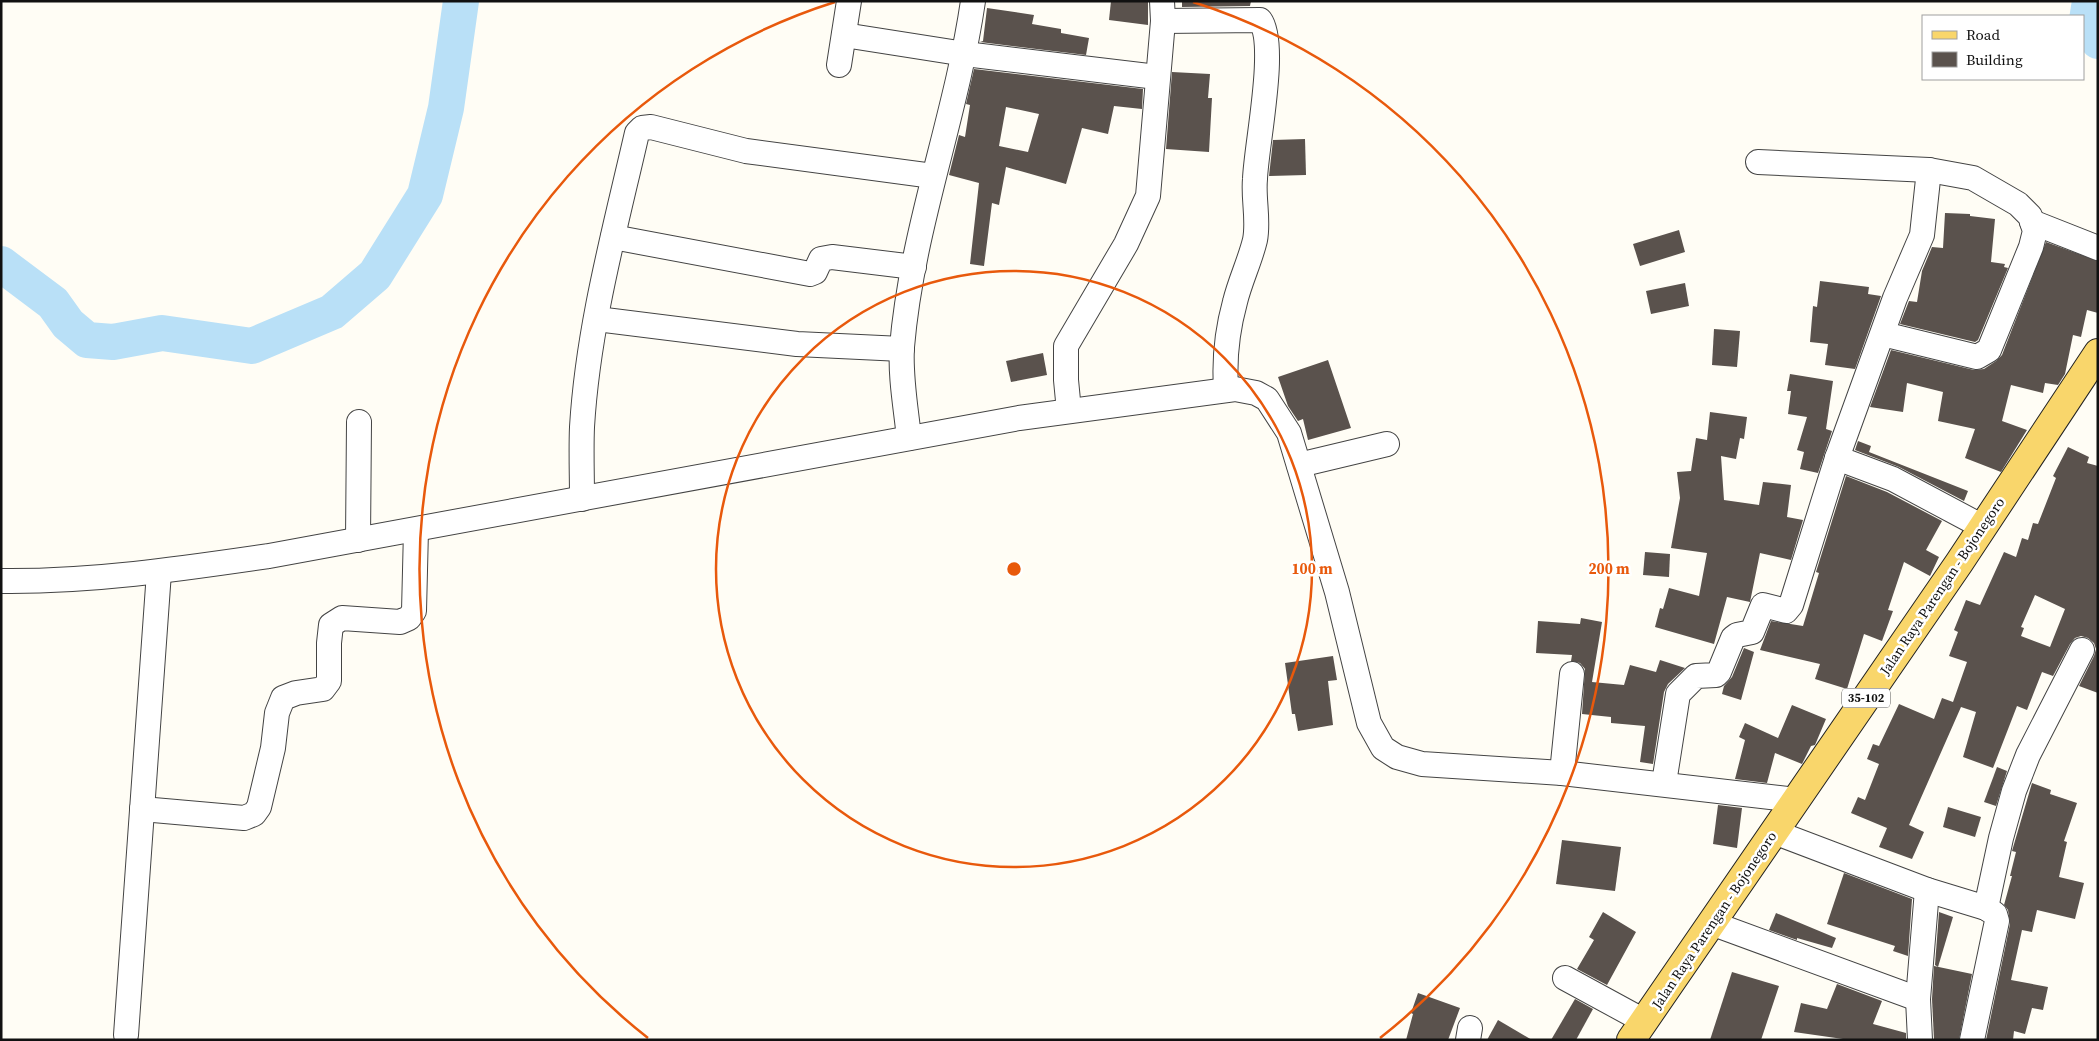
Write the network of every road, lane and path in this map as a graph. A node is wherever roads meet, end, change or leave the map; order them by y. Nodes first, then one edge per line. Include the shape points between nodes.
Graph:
1 (849, 1) edge
2 (973, 1) edge
3 (1163, 11) edge
4 (844, 35) junction
5 (965, 54) junction
6 (839, 65) dead end
7 (1158, 77) junction
8 (1758, 162) dead end
9 (1929, 170) junction
10 (933, 176) junction
11 (2032, 222) junction
12 (613, 237) junction
13 (2098, 248) edge
14 (914, 267) junction
15 (597, 319) junction
16 (1883, 334) junction
17 (902, 349) junction
18 (2098, 353) edge
19 (1226, 388) junction
20 (1069, 411) junction
21 (358, 422) dead end
22 (909, 438) junction
23 (1387, 444) dead end
24 (1837, 458) junction
25 (1299, 465) junction
26 (582, 499) junction
27 (1983, 527) junction
28 (416, 530) junction
29 (358, 540) junction
30 (159, 572) junction
31 (1, 581) edge
32 (2082, 650) dead end
33 (1572, 674) dead end
34 (1562, 773) junction
35 (1664, 783) junction
36 (1796, 800) junction
37 (142, 809) junction
38 (1774, 832) junction
39 (1927, 890) junction
40 (1986, 908) junction
41 (1711, 923) junction
42 (1565, 978) dead end
43 (1918, 999) junction
44 (1639, 1034) edge
45 (126, 1036) dead end
46 (1920, 1040) edge
47 (1972, 1040) edge

1 - 4 street
2 - 5 street
3 - 7 street
3 - 19 street via 1260,20 1266,34 1266,70 1255,161 1255,238 1235,301 1227,340
4 - 5 street
4 - 6 street
5 - 7 street
5 - 10 street
7 - 20 street via 1148,196 1126,244 1066,346
8 - 9 street
9 - 11 street via 1973,178 2018,204
9 - 16 street via 1922,235
10 - 12 street via 746,151 664,130 642,128 637,132
10 - 14 street
11 - 13 street
11 - 16 street via 2035,231 2031,248 1989,350 1984,355 1977,357
12 - 14 street via 810,274 815,272 821,259 832,257
12 - 15 street
14 - 17 street
15 - 17 street via 797,344
15 - 26 street via 582,428
16 - 24 street
17 - 22 street
18 - 27 main road, Jalan Raya Parengan - Bojonegoro / 35-102
19 - 20 street
19 - 25 street via 1256,393 1267,399 1289,433
20 - 22 street
21 - 29 street
22 - 26 street
23 - 25 street
24 - 27 street via 1893,479
24 - 35 street via 1789,609 1764,605 1752,632 1733,638 1720,672 1696,676 1678,694
25 - 34 street via 1337,592 1369,723 1383,748 1397,757 1422,764
26 - 28 street
27 - 36 main road, Jalan Raya Parengan - Bojonegoro / 35-102
28 - 29 street
28 - 37 street via 414,611 400,622 342,618 331,625 329,681 323,689 283,698 277,713 274,748 254,814 244,818
29 - 30 street
30 - 31 street via 80,580
30 - 37 street
32 - 40 street via 2028,755 2014,791
33 - 34 street
34 - 35 street
35 - 36 street
36 - 38 main road, Jalan Raya Parengan - Bojonegoro / 35-102
37 - 45 street
38 - 39 street
38 - 41 main road, Jalan Raya Parengan - Bojonegoro / 35-102
39 - 40 street
39 - 43 street
40 - 47 street via 1995,914 1998,921
41 - 43 street
41 - 44 main road, Jalan Raya Parengan - Bojonegoro / 35-102
42 - 44 street
43 - 46 street

